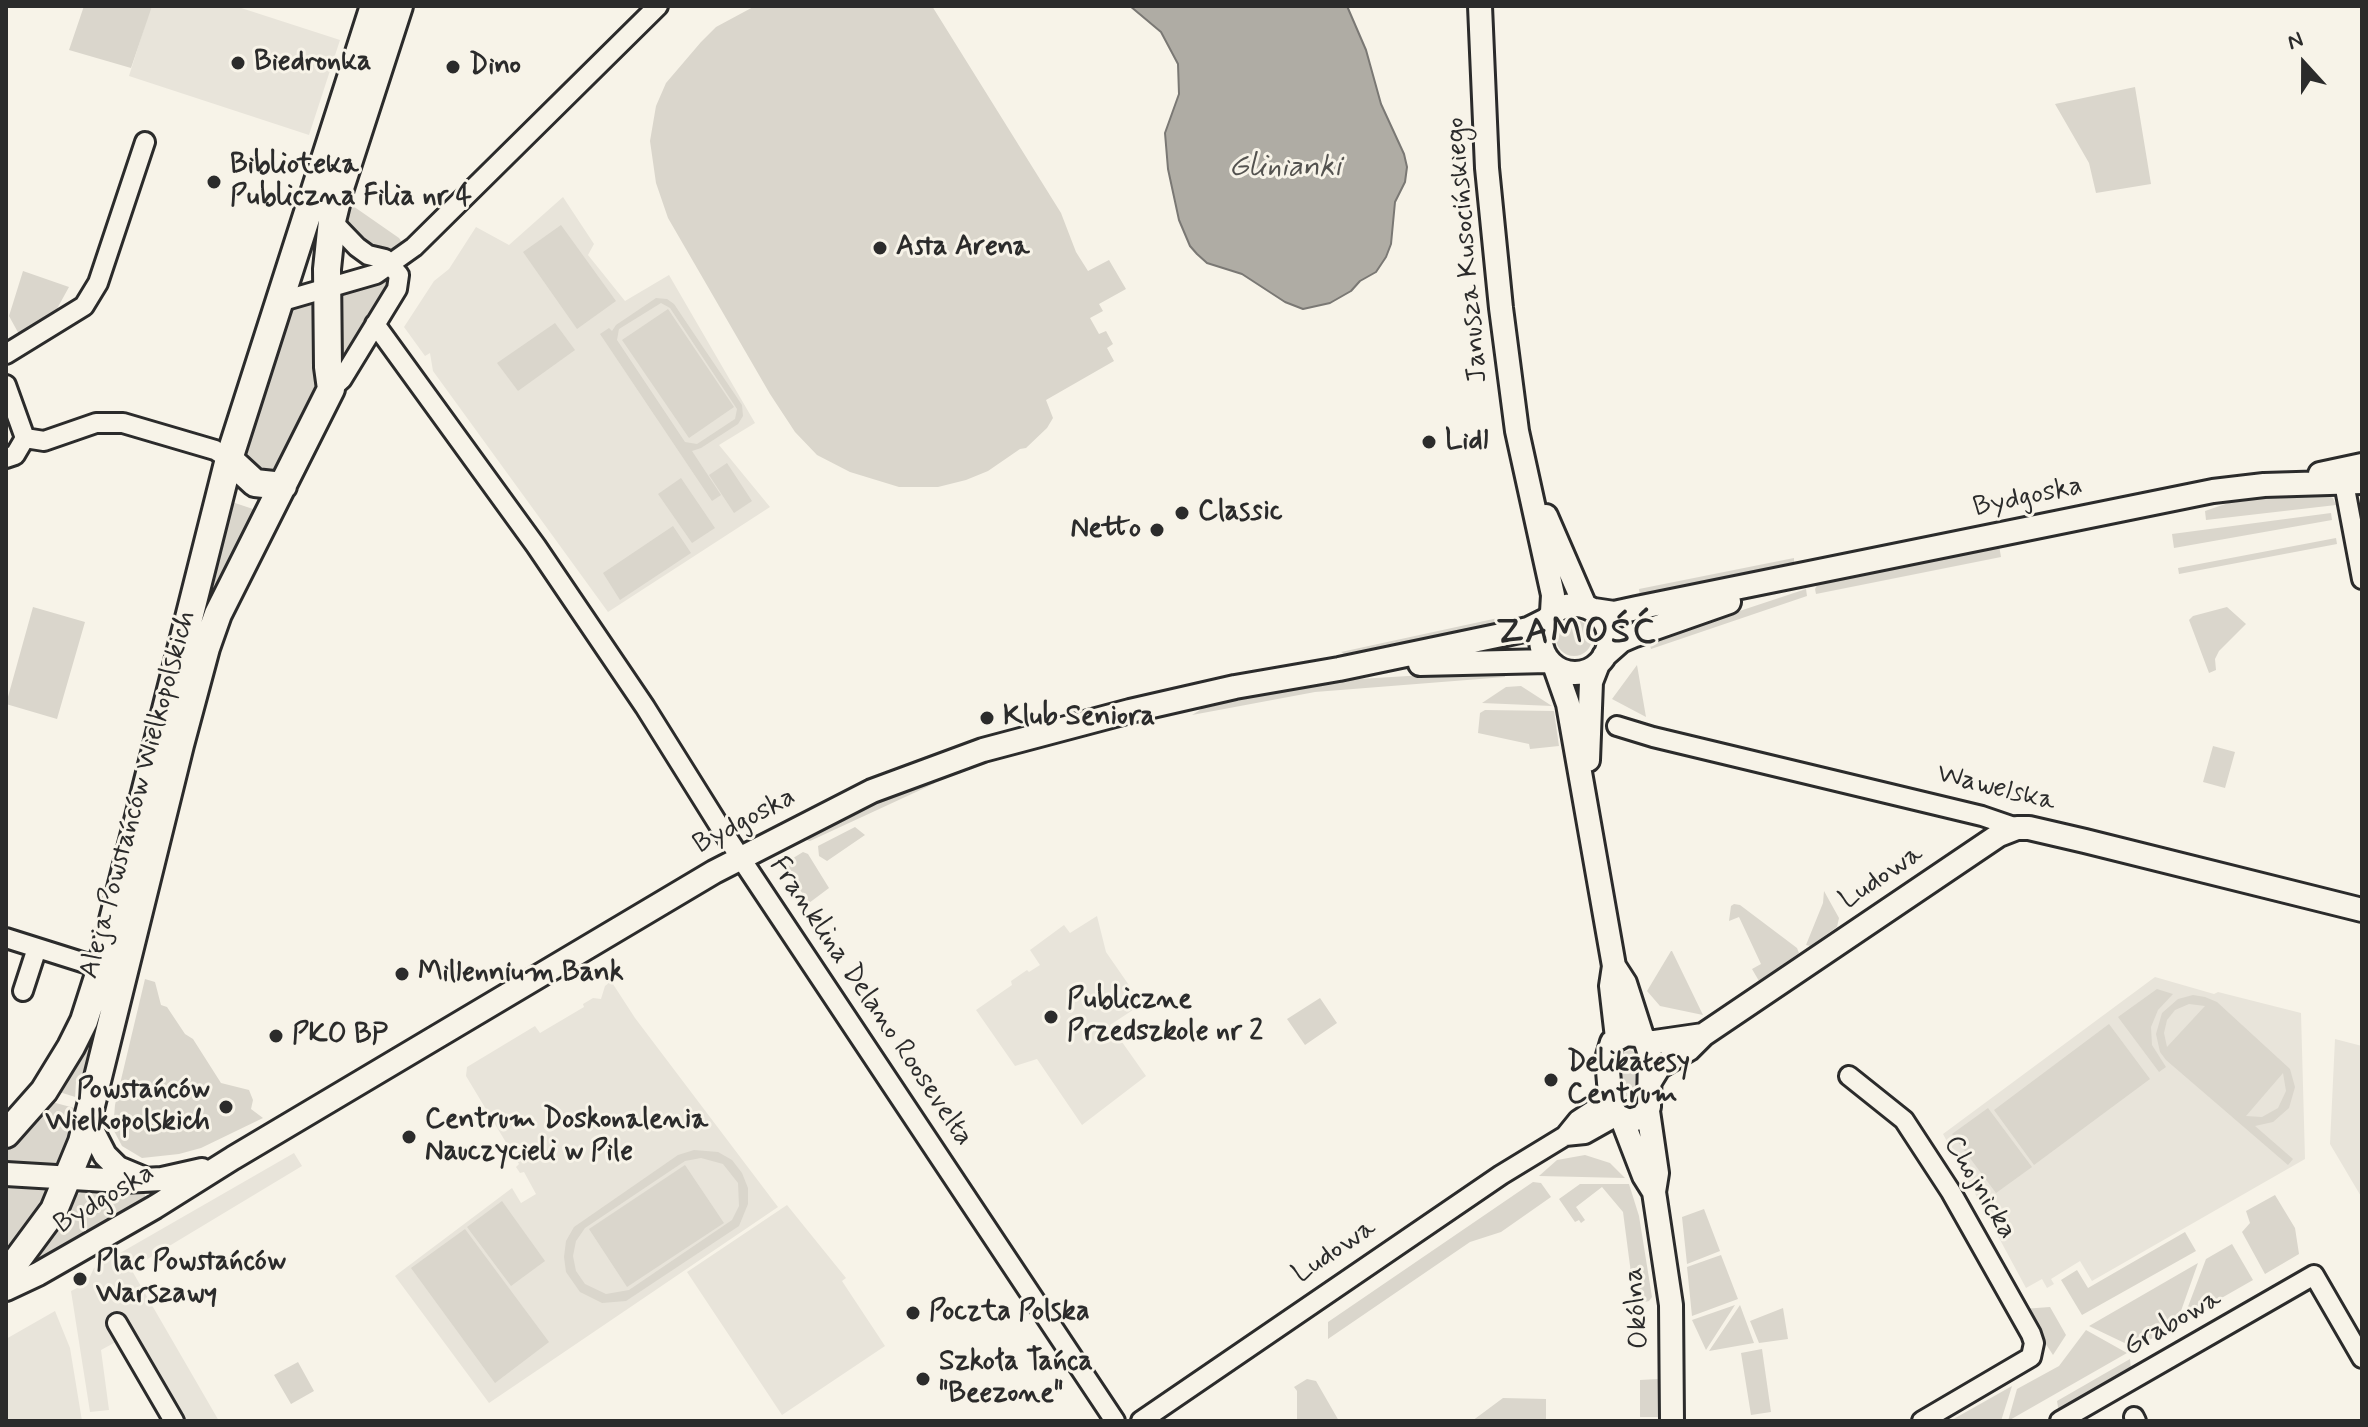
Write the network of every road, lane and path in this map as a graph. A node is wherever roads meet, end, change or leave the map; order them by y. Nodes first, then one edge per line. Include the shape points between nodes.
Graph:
1 (374, 6) edge
2 (399, 6) edge
3 (658, 6) edge
4 (1480, 6) edge
5 (145, 142) dead end
6 (332, 221) junction
7 (391, 265) junction
8 (328, 288) junction
9 (279, 302) junction
10 (380, 331) junction
11 (6, 354) edge
12 (6, 385) edge
13 (331, 389) junction
14 (25, 438) junction
15 (6, 458) edge
16 (229, 459) junction
17 (2362, 465) edge
18 (2353, 483) edge
19 (2264, 485) junction
20 (283, 486) junction
21 (1531, 486) junction
22 (1806, 575) junction
23 (2362, 579) edge
24 (1590, 608) junction
25 (1549, 616) junction
26 (1601, 660) junction
27 (1552, 664) junction
28 (1339, 669) junction
29 (1617, 726) dead end
30 (1587, 805) junction
31 (2017, 828) junction
32 (740, 857) junction
33 (2362, 910) edge
34 (6, 938) edge
35 (37, 948) junction
36 (1614, 966) junction
37 (101, 968) junction
38 (23, 991) dead end
39 (1648, 1035) junction
40 (1703, 1035) junction
41 (1617, 1038) junction
42 (1849, 1076) dead end
43 (1651, 1080) junction
44 (1616, 1111) junction
45 (1648, 1111) junction
46 (88, 1122) junction
47 (1597, 1128) junction
48 (6, 1134) edge
49 (1565, 1136) junction
50 (1632, 1145) junction
51 (233, 1158) junction
52 (6, 1174) edge
53 (69, 1178) junction
54 (147, 1180) junction
55 (1654, 1192) junction
56 (6, 1275) edge
57 (6, 1289) edge
58 (117, 1323) dead end
59 (2362, 1358) edge
60 (174, 1421) edge
61 (1115, 1421) edge
62 (1143, 1421) edge
63 (1672, 1421) edge
64 (1922, 1421) edge
65 (2060, 1421) edge

1 - 9 main road, Aleja Powstańców Wielkopolskich
2 - 6 main road
3 - 7 street via 441,223
4 - 21 street, Janusza Kusocińskiego via 1494,252 1514,410
5 - 11 street via 98,283 84,306
6 - 7 street via 362,251
6 - 8 main road
7 - 8 street
7 - 10 street via 399,275 397,289
8 - 9 street
8 - 13 main road
9 - 16 main road, Aleja Powstańców Wielkopolskich
10 - 13 street
10 - 32 street, Franklina Delano Roosevelta via 536,546
12 - 14 street
13 - 20 main road, Aleja Powstańców Wielkopolskich
14 - 15 street via 15,455
14 - 16 street via 44,441 96,423 123,423 215,450
16 - 20 main road via 255,483
16 - 37 main road, Aleja Powstańców Wielkopolskich
17 - 19 street, Bydgoska
18 - 19 street, Bydgoska
18 - 23 street
19 - 22 street, Bydgoska
20 - 46 main road, Aleja Powstańców Wielkopolskich via 230,586 206,648
21 - 24 street, Janusza Kusocińskiego
21 - 25 street, Janusza Kusocińskiego via 1553,595
22 - 24 street, Bydgoska via 1614,613
22 - 26 street, Bydgoska via 1642,632 1621,641
24 - 25 street via 1568,605
24 - 26 street via 1608,629
25 - 27 street via 1540,637
25 - 28 street, Bydgoska via 1520,631
26 - 27 street via 1581,673
26 - 30 street via 1591,682
27 - 28 street, Bydgoska via 1457,661
27 - 30 street via 1568,704
28 - 32 street, Bydgoska via 1191,696 970,754 860,797
29 - 31 street, Wawelska
30 - 36 street
31 - 33 street, Wawelska
31 - 40 street, Ludowa via 1988,842
32 - 51 street, Bydgoska
32 - 61 street, Franklina Delano Roosevelta
34 - 35 street
35 - 37 street
35 - 38 street
36 - 39 street
36 - 41 street
37 - 48 main road, Aleja Powstańców Wielkopolskich via 71,1047 44,1091
39 - 40 street, Ludowa
39 - 41 street, Ludowa
39 - 43 street, Okólna
40 - 43 street, Ludowa via 1659,1067
41 - 44 street, Okólna via 1607,1054
42 - 64 street, Chojnicka via 1904,1120 1951,1192 2035,1349 2025,1361
43 - 45 street, Okólna
44 - 45 street via 1638,1119
44 - 47 street, Ludowa
44 - 49 street, Ludowa via 1578,1120
44 - 50 street, Okólna
45 - 55 street, Okólna via 1657,1173
46 - 53 main road, Aleja Powstańców Wielkopolskich
46 - 54 street via 118,1168
47 - 49 street, Ludowa
47 - 50 street
49 - 62 street, Ludowa
50 - 55 street, Okólna
51 - 54 street, Bydgoska via 197,1172
51 - 57 street, Bydgoska
52 - 53 street, Bydgoska
53 - 54 street, Bydgoska
53 - 56 main road, Aleja Powstańców Wielkopolskich via 38,1235
55 - 63 street, Okólna via 1671,1305
58 - 60 street
59 - 65 street, Grabowa via 2314,1275

